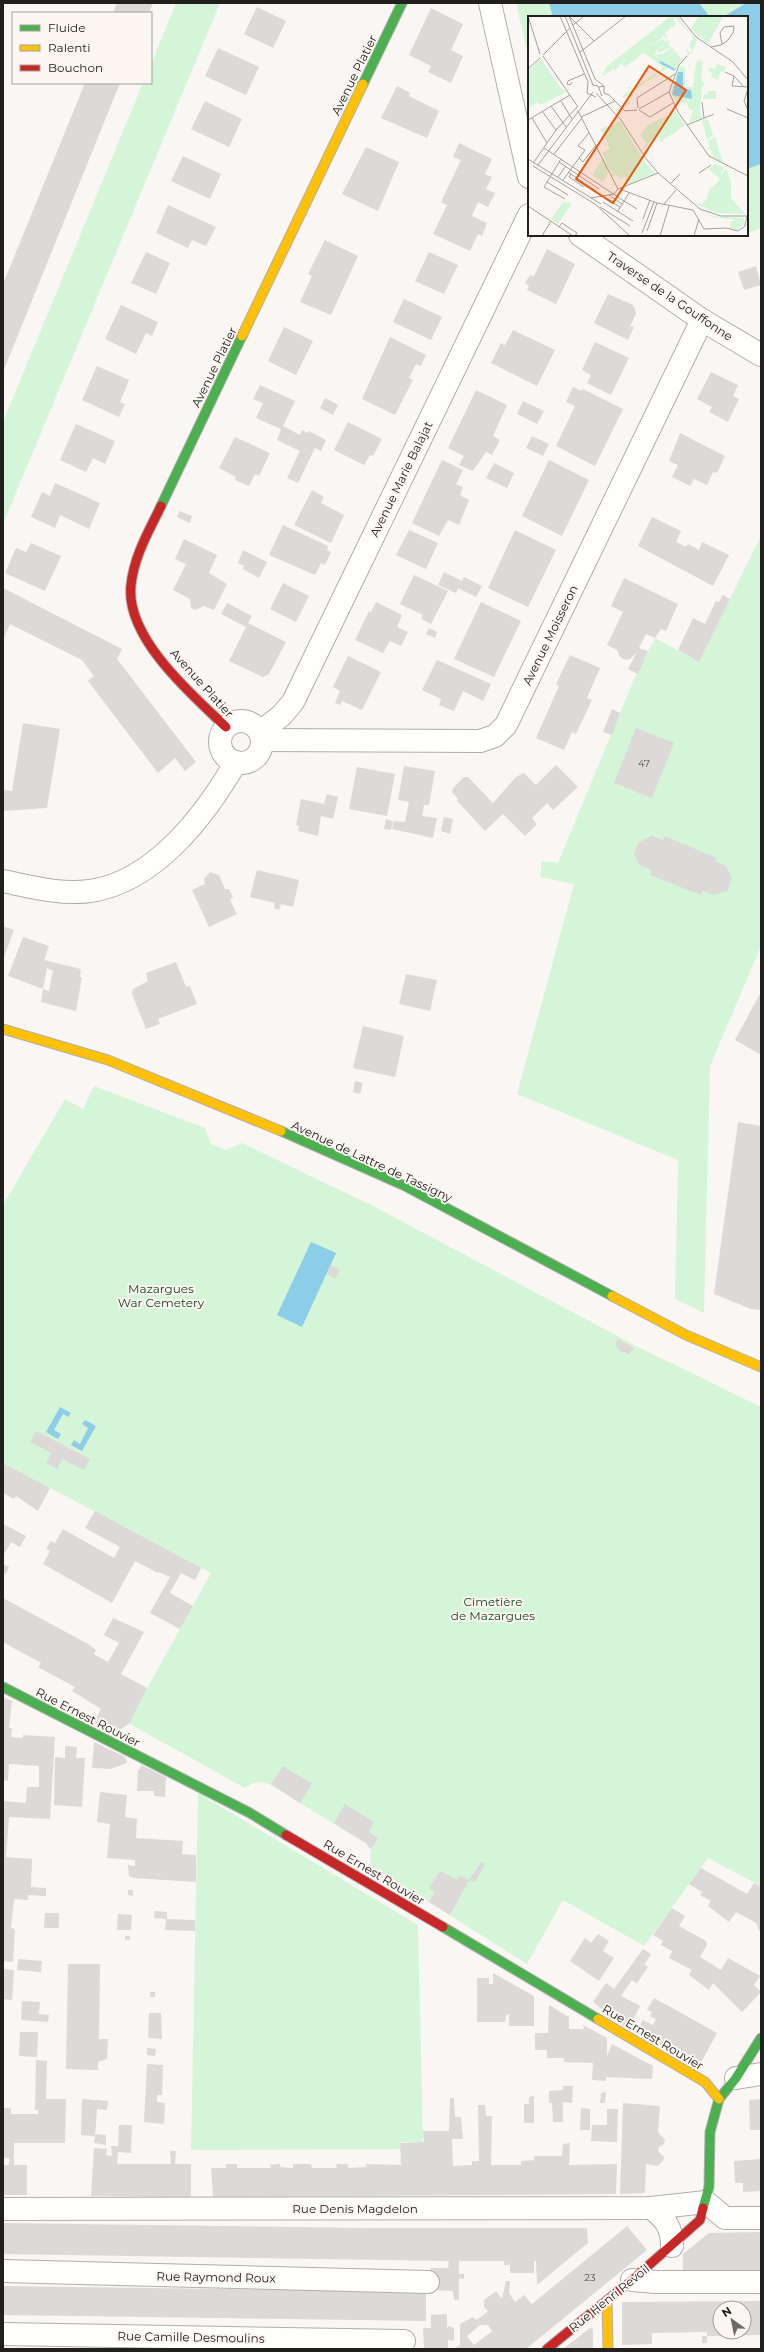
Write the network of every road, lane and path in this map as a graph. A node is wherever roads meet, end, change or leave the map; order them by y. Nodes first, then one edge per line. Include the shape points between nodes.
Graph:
1 (402, 3) edge
2 (490, 3) edge
3 (528, 173) edge
4 (528, 217) edge
5 (581, 236) edge
6 (702, 320) junction
7 (761, 355) edge
8 (226, 727) junction
9 (261, 736) junction
10 (236, 762) junction
11 (3, 881) edge
12 (3, 1029) edge
13 (761, 1367) edge
14 (3, 1687) edge
15 (761, 2038) edge
16 (761, 2074) edge
17 (736, 2078) junction
18 (719, 2099) junction
19 (706, 2202) junction
20 (651, 2208) junction
21 (3, 2209) edge
22 (761, 2218) edge
23 (672, 2246) junction
24 (3, 2271) edge
25 (632, 2280) junction
26 (428, 2282) dead end
27 (761, 2282) edge
28 (607, 2301) junction
29 (3, 2334) edge
30 (404, 2341) dead end
31 (546, 2349) edge
32 (608, 2349) edge

1 - 8 street, Avenue Platier via 139,552 130,582 132,605 140,629 170,668
2 - 3 street
4 - 9 street, Avenue Marie Balajat via 293,702
5 - 6 street, Traverse de la Gouffonne
6 - 7 street, Traverse de la Gouffonne
6 - 9 street, Avenue Moisseron via 506,725 495,736 480,741
8 - 9 street via 240,721 248,722
8 - 10 street via 222,734 222,748 228,758
9 - 10 street via 257,755 244,763
10 - 11 street via 223,786 184,836 139,873 117,884 91,891 62,892
12 - 13 street, Avenue de Lattre de Tassigny via 108,1060 306,1141 405,1186 686,1335
14 - 18 street, Rue Ernest Rouvier via 250,1813 705,2082
15 - 17 street, Rue Henri Revoil
16 - 17 street
17 - 18 street, Rue Henri Revoil
18 - 19 street, Rue Henri Revoil via 710,2132 709,2187
19 - 20 street, Rue Denis Magdelon
19 - 22 street via 725,2218
19 - 23 street, Rue Henri Revoil via 700,2220
20 - 21 street, Rue Denis Magdelon
20 - 23 street via 668,2223
23 - 25 street, Rue Henri Revoil
24 - 26 street, Rue Raymond Roux
25 - 27 street
25 - 28 street, Rue Henri Revoil
28 - 31 street, Rue Henri Revoil
28 - 32 street
29 - 30 street, Rue Camille Desmoulins

